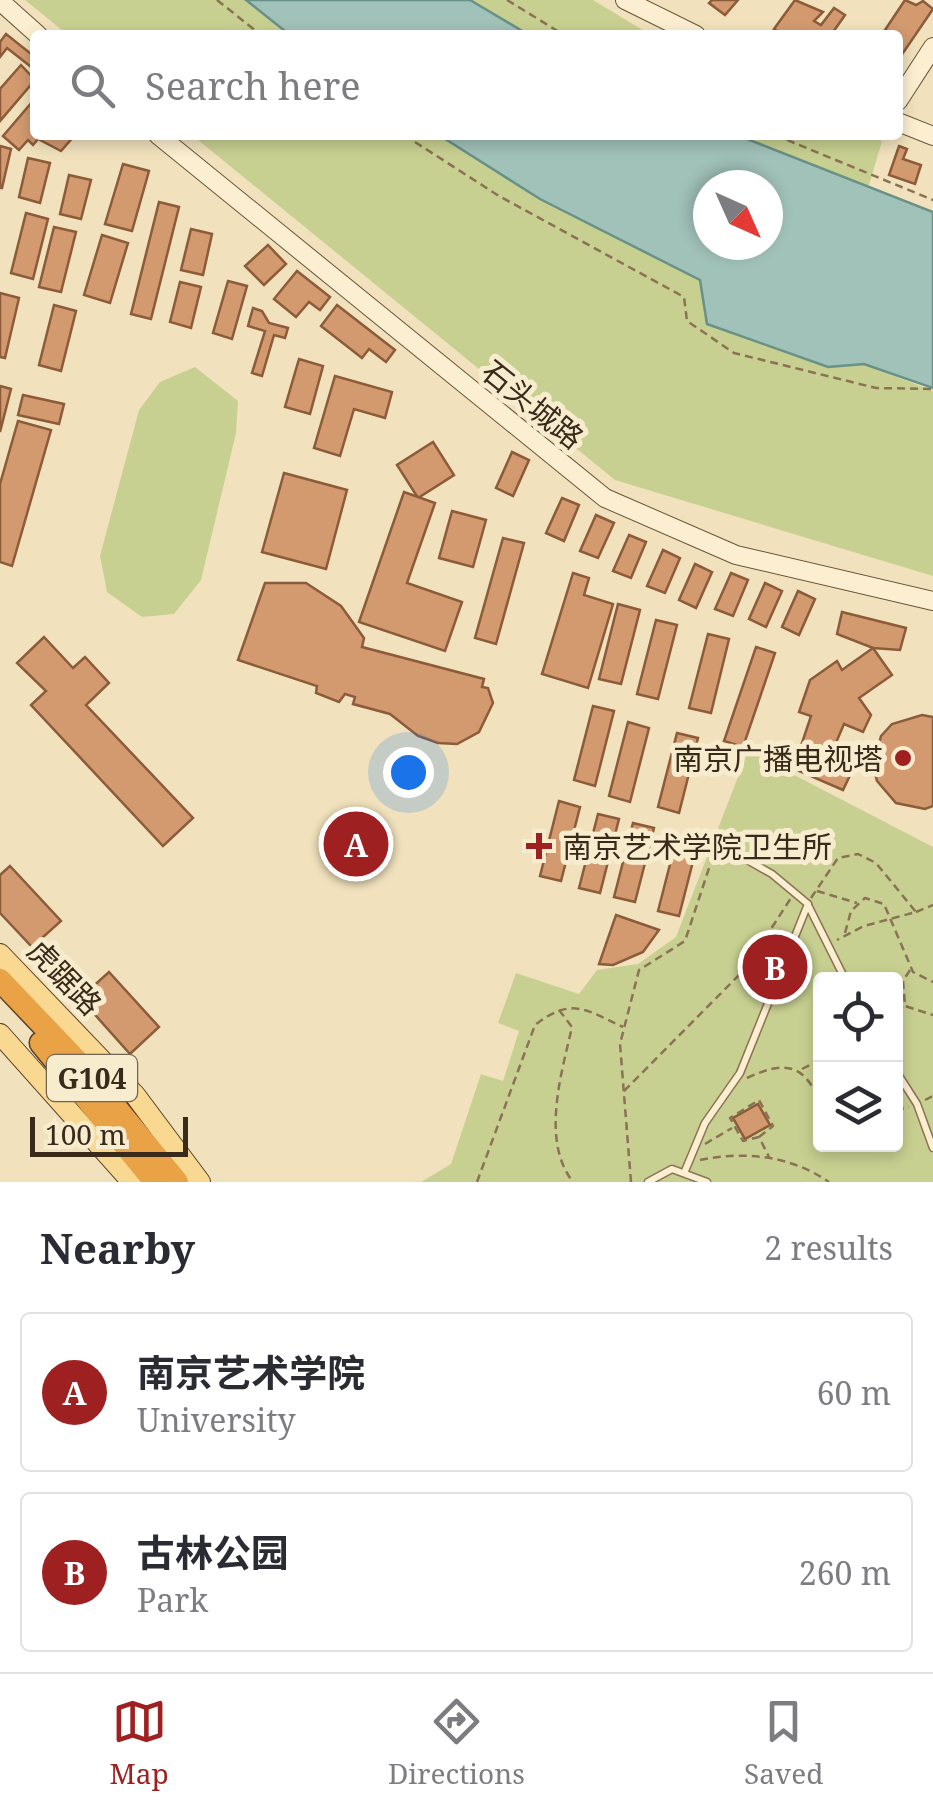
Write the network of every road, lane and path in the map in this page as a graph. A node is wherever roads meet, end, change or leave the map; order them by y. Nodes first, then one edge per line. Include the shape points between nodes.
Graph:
1 (217, 0) edge
2 (507, 0) edge
3 (625, 0) edge
4 (0, 2) edge
5 (32, 30) edge
6 (255, 30) edge
7 (556, 30) edge
8 (686, 30) edge
9 (933, 47) edge
10 (903, 93) edge
11 (903, 124) edge
12 (933, 136) edge
13 (164, 140) edge
14 (412, 140) edge
15 (787, 140) edge
16 (933, 200) edge
17 (933, 389) edge
18 (933, 601) edge
19 (705, 836) dead end
20 (717, 842) junction
21 (795, 891) junction
22 (815, 891) junction
23 (859, 903) junction
24 (808, 904) junction
25 (933, 906) edge
26 (916, 912) junction
27 (894, 918) junction
28 (845, 934) junction
29 (828, 946) junction
30 (0, 954) edge
31 (912, 968) junction
32 (842, 972) edge
33 (0, 980) edge
34 (933, 982) edge
35 (0, 1001) edge
36 (905, 1006) joint
37 (556, 1009) junction
38 (933, 1015) edge
39 (624, 1028) junction
40 (0, 1034) edge
41 (816, 1062) edge
42 (801, 1070) junction
43 (903, 1081) edge
44 (731, 1084) junction
45 (813, 1091) edge
46 (623, 1092) junction
47 (734, 1127) junction
48 (759, 1137) junction
49 (933, 1148) edge
50 (693, 1151) junction
51 (770, 1157) junction
52 (688, 1162) junction
53 (684, 1171) junction
54 (188, 1177) edge
55 (132, 1182) edge
56 (155, 1182) edge
57 (477, 1182) edge
58 (573, 1182) edge
59 (631, 1182) edge
60 (648, 1182) edge
61 (707, 1182) edge
62 (829, 1182) edge

1 - 6 path
2 - 7 path
3 - 8 street
4 - 5 street
9 - 10 street
11 - 12 street
13 - 18 street, 石头城路 via 605,498 736,555
14 - 17 path via 684,297 687,321 734,353 876,388
15 - 16 path
19 - 20 lane
20 - 21 lane
20 - 39 path via 685,941 640,970
21 - 24 lane
21 - 46 path via 746,969
22 - 23 path
22 - 24 path
22 - 26 path via 838,858 858,854 876,863
23 - 27 path via 864,898 884,904
23 - 28 path
24 - 29 lane
24 - 44 lane
25 - 26 path
26 - 27 path
27 - 28 path
27 - 31 path
28 - 29 path
29 - 32 lane
30 - 54 main road, 虎踞路 via 134,1095
31 - 34 path
31 - 36 path via 903,982
33 - 54 highway, G104
35 - 56 highway, G104
36 - 38 path
37 - 39 path via 583,1008
37 - 57 path via 535,1026 524,1049
37 - 58 path via 572,1028 556,1148
39 - 46 path
40 - 55 main road
41 - 42 path
42 - 44 path via 780,1064
42 - 45 path
43 - 49 lane
44 - 50 lane
46 - 59 path
47 - 48 path via 743,1141
47 - 48 path via 730,1118 738,1109 759,1100 773,1126
47 - 50 path
48 - 51 path
50 - 52 lane
51 - 52 path
51 - 62 path
52 - 53 lane
53 - 60 lane via 663,1171
53 - 61 lane

